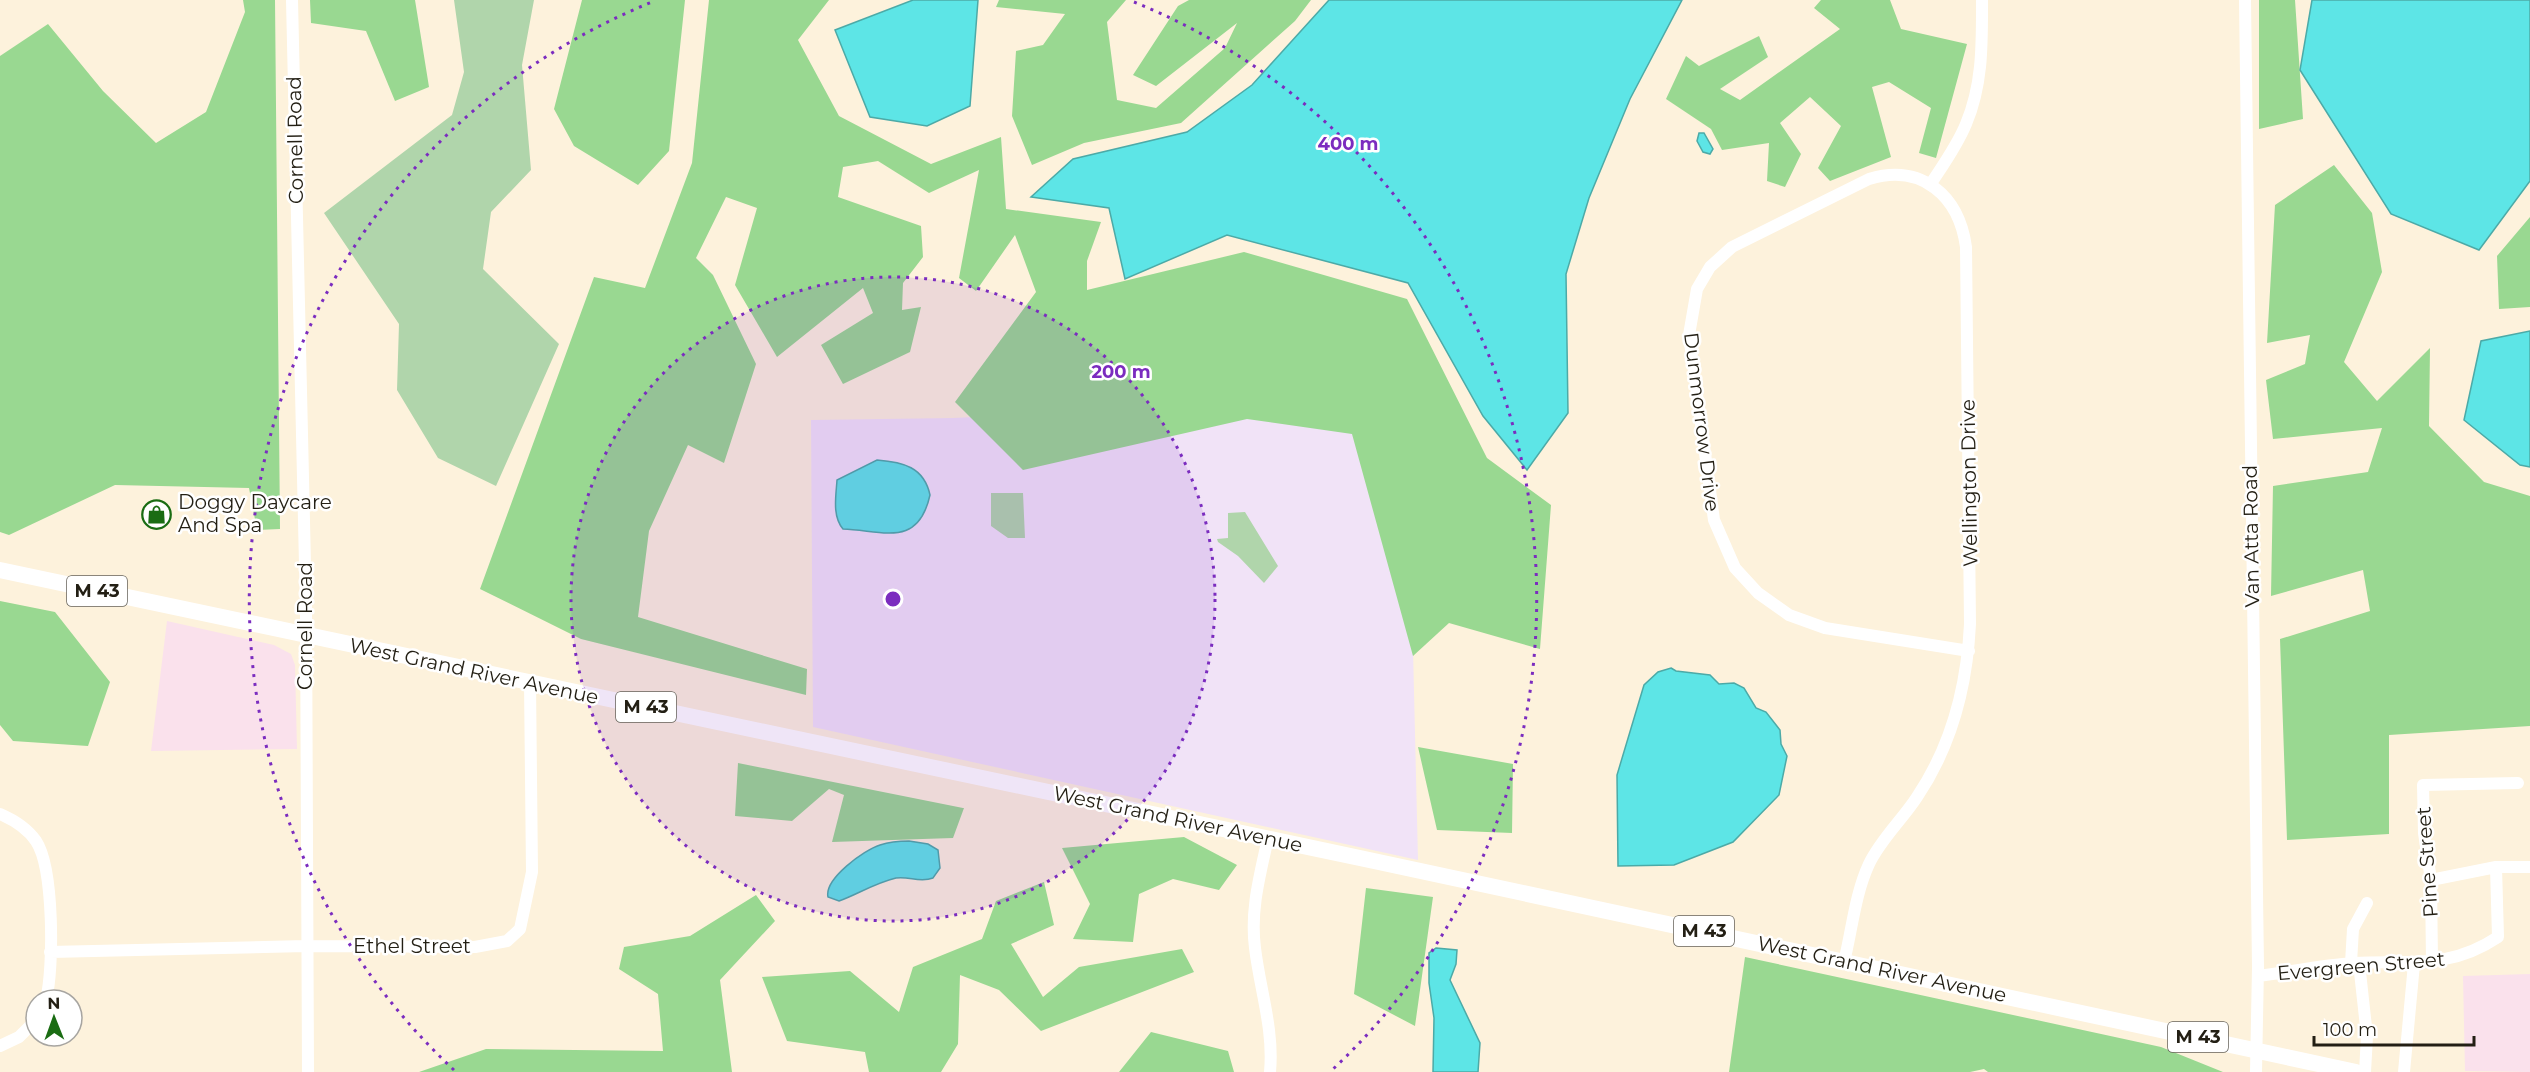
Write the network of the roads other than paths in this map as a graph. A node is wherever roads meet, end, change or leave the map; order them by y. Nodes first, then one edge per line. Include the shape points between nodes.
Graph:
1 (292, 0) edge
2 (1982, 0) edge
3 (2245, 0) edge
4 (1930, 185) junction
5 (0, 570) edge
6 (305, 635) junction
7 (1969, 651) junction
8 (530, 682) junction
9 (2518, 783) dead end
10 (0, 813) edge
11 (1268, 838) junction
12 (2496, 867) junction
13 (2530, 867) edge
14 (2430, 880) junction
15 (2367, 903) dead end
16 (306, 946) junction
17 (50, 952) junction
18 (1844, 962) junction
19 (2432, 962) junction
20 (2355, 963) junction
21 (2414, 964) junction
22 (2258, 976) junction
23 (47, 988) edge
24 (24, 1033) edge
25 (0, 1046) edge
26 (2256, 1050) junction
27 (308, 1072) edge
28 (1270, 1072) edge
29 (2256, 1072) edge
30 (2356, 1072) edge
31 (2365, 1072) edge
32 (2404, 1072) edge

1 - 6 street, Cornell Road
2 - 4 street via 1978,87 1966,125
3 - 22 street, Van Atta Road
4 - 7 street, Wellington Drive via 1955,209 1964,227 1966,247
4 - 7 street, Dunmorrow Drive via 1900,175 1869,179 1732,247 1710,267 1697,289 1689,335 1714,520 1729,559 1742,576 1778,609 1825,628
5 - 6 main road, West Grand River Avenue / M 43
6 - 8 main road, West Grand River Avenue / M 43
6 - 16 street, Cornell Road
7 - 18 street, Wellington Drive via 1956,715 1940,755 1921,792 1882,842 1866,872
8 - 11 main road, West Grand River Avenue / M 43
8 - 16 street, Ethel Street via 532,863 527,907 515,936 475,947
9 - 14 street, Pine Street via 2423,785
10 - 17 street via 28,831 44,857
11 - 18 main road, West Grand River Avenue / M 43
11 - 28 street via 1257,883 1254,918 1255,947 1268,1010
12 - 13 street
12 - 14 street
12 - 19 street, Evergreen Street via 2498,937 2463,956
14 - 19 street, Pine Street
15 - 20 street via 2352,930
16 - 17 street, Ethel Street
16 - 27 street, Cornell Road
17 - 23 street
18 - 26 main road, West Grand River Avenue / M 43
19 - 21 street, Evergreen Street
20 - 21 street, Evergreen Street
20 - 22 street, Evergreen Street
20 - 31 street via 2367,1036
21 - 32 street
22 - 26 street, Van Atta Road
24 - 25 street
26 - 29 street, Van Atta Road
26 - 30 main road, West Grand River Avenue / M 43

